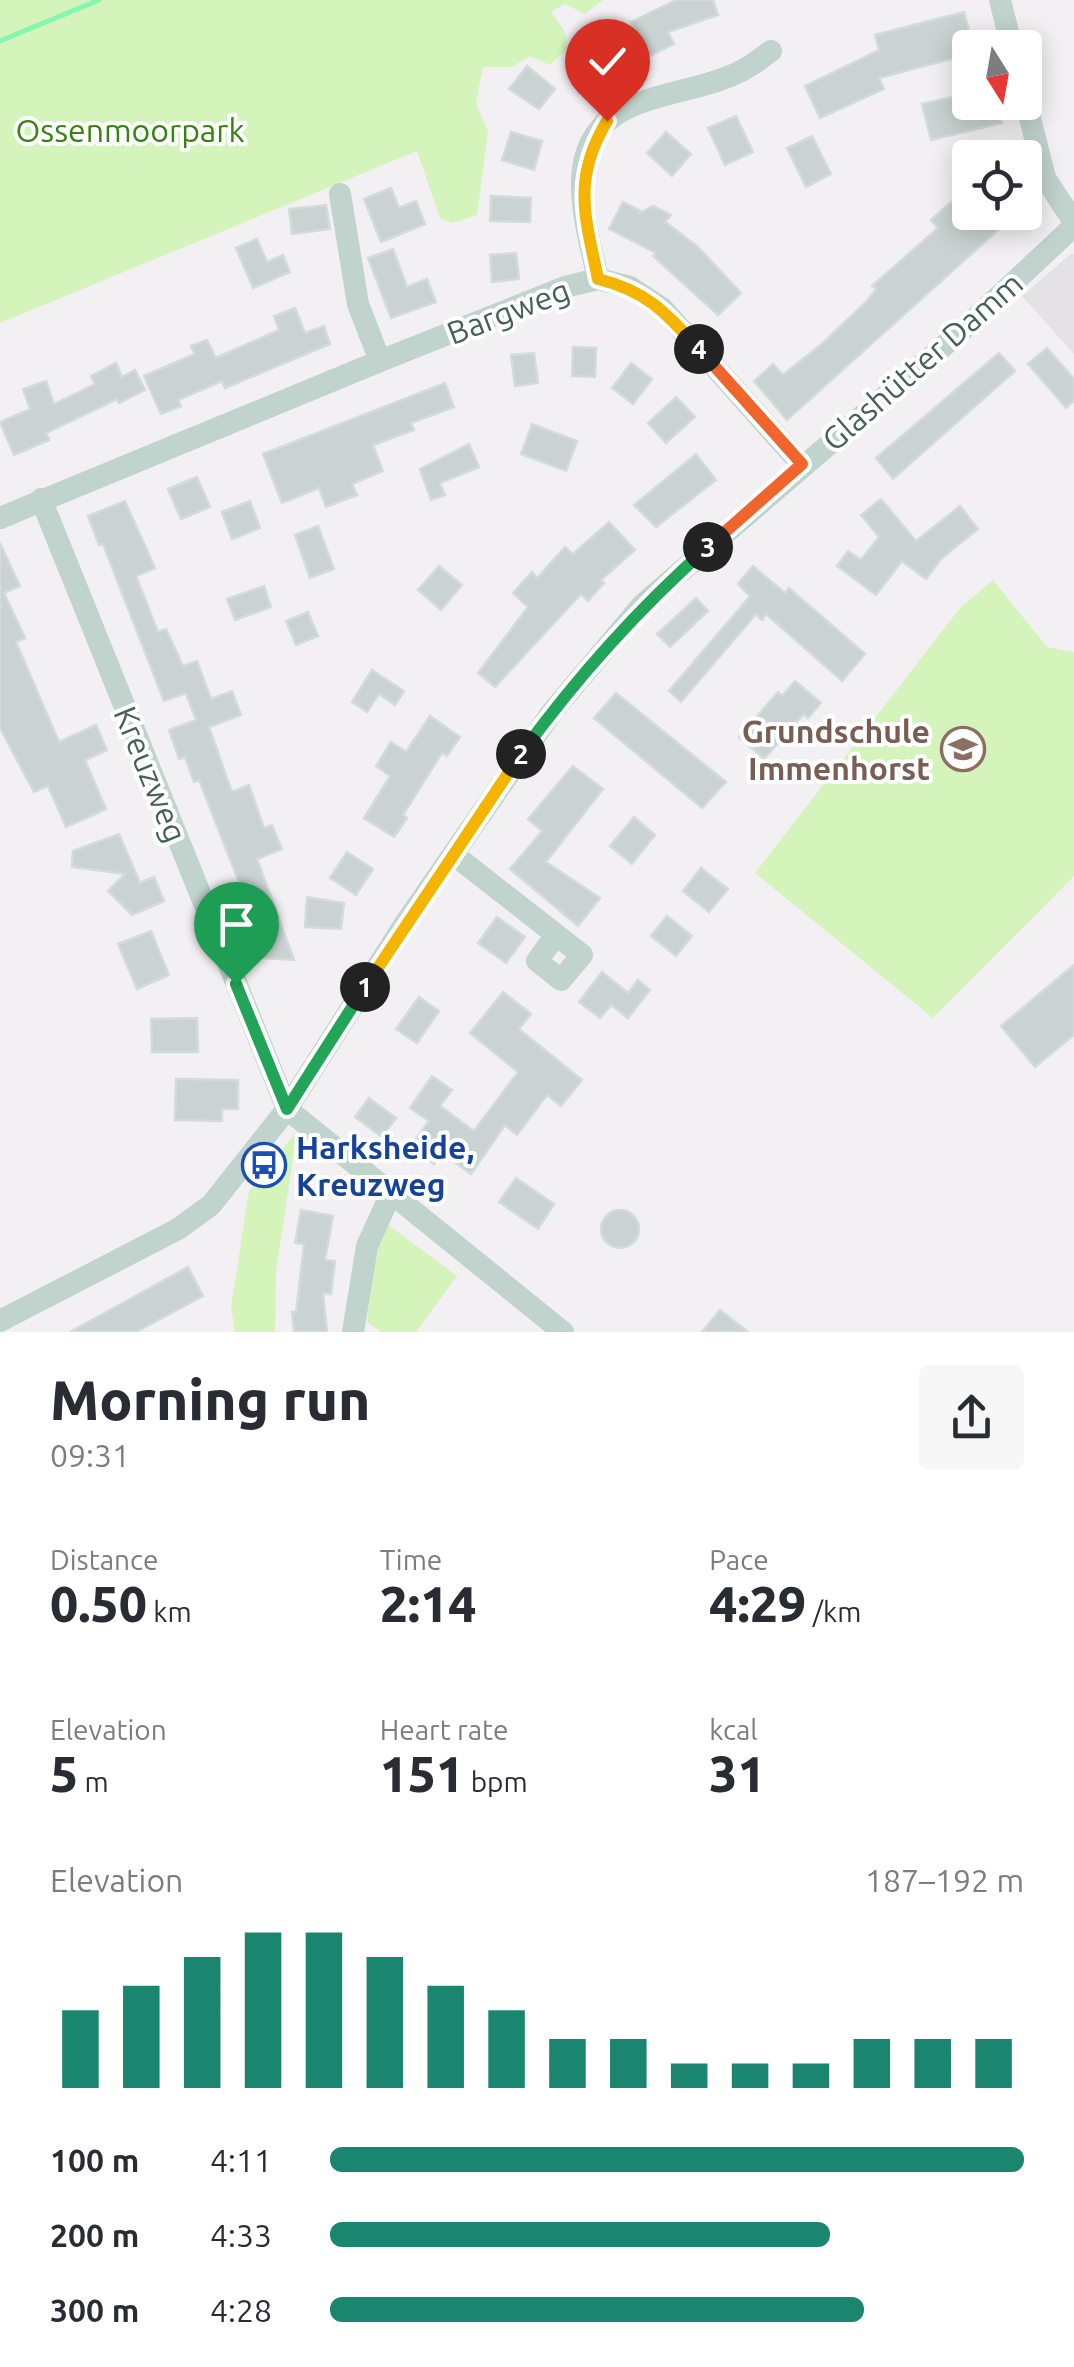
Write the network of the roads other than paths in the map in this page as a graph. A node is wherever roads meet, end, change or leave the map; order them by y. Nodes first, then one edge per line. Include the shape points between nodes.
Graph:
1 (1000, 0) edge
2 (1008, 30) edge
3 (771, 51) dead end
4 (1031, 120) edge
5 (340, 194) dead end
6 (1074, 224) edge
7 (598, 279) junction
8 (380, 361) junction
9 (802, 464) junction
10 (41, 499) junction
11 (0, 518) edge
12 (453, 854) junction
13 (556, 935) dead end
14 (287, 1109) junction
15 (392, 1191) junction
16 (0, 1320) edge
17 (357, 1329) edge
18 (563, 1332) edge

1 - 2 street
3 - 7 street via 738,73 628,106 607,121 582,179
4 - 6 street via 1046,178
5 - 8 street via 358,304
6 - 9 street, Glashütter Damm via 967,326
7 - 8 street, Bargweg
7 - 9 street, Bargweg via 630,287 663,309
8 - 10 street, Bargweg
9 - 12 street, Glashütter Damm via 643,604 562,698
10 - 11 street, Bargweg
10 - 14 street, Kreuzweg
12 - 13 street
12 - 14 street, Glashütter Damm
14 - 15 street
14 - 16 street, Glashütter Damm via 211,1205
15 - 17 street via 367,1246
15 - 18 street

